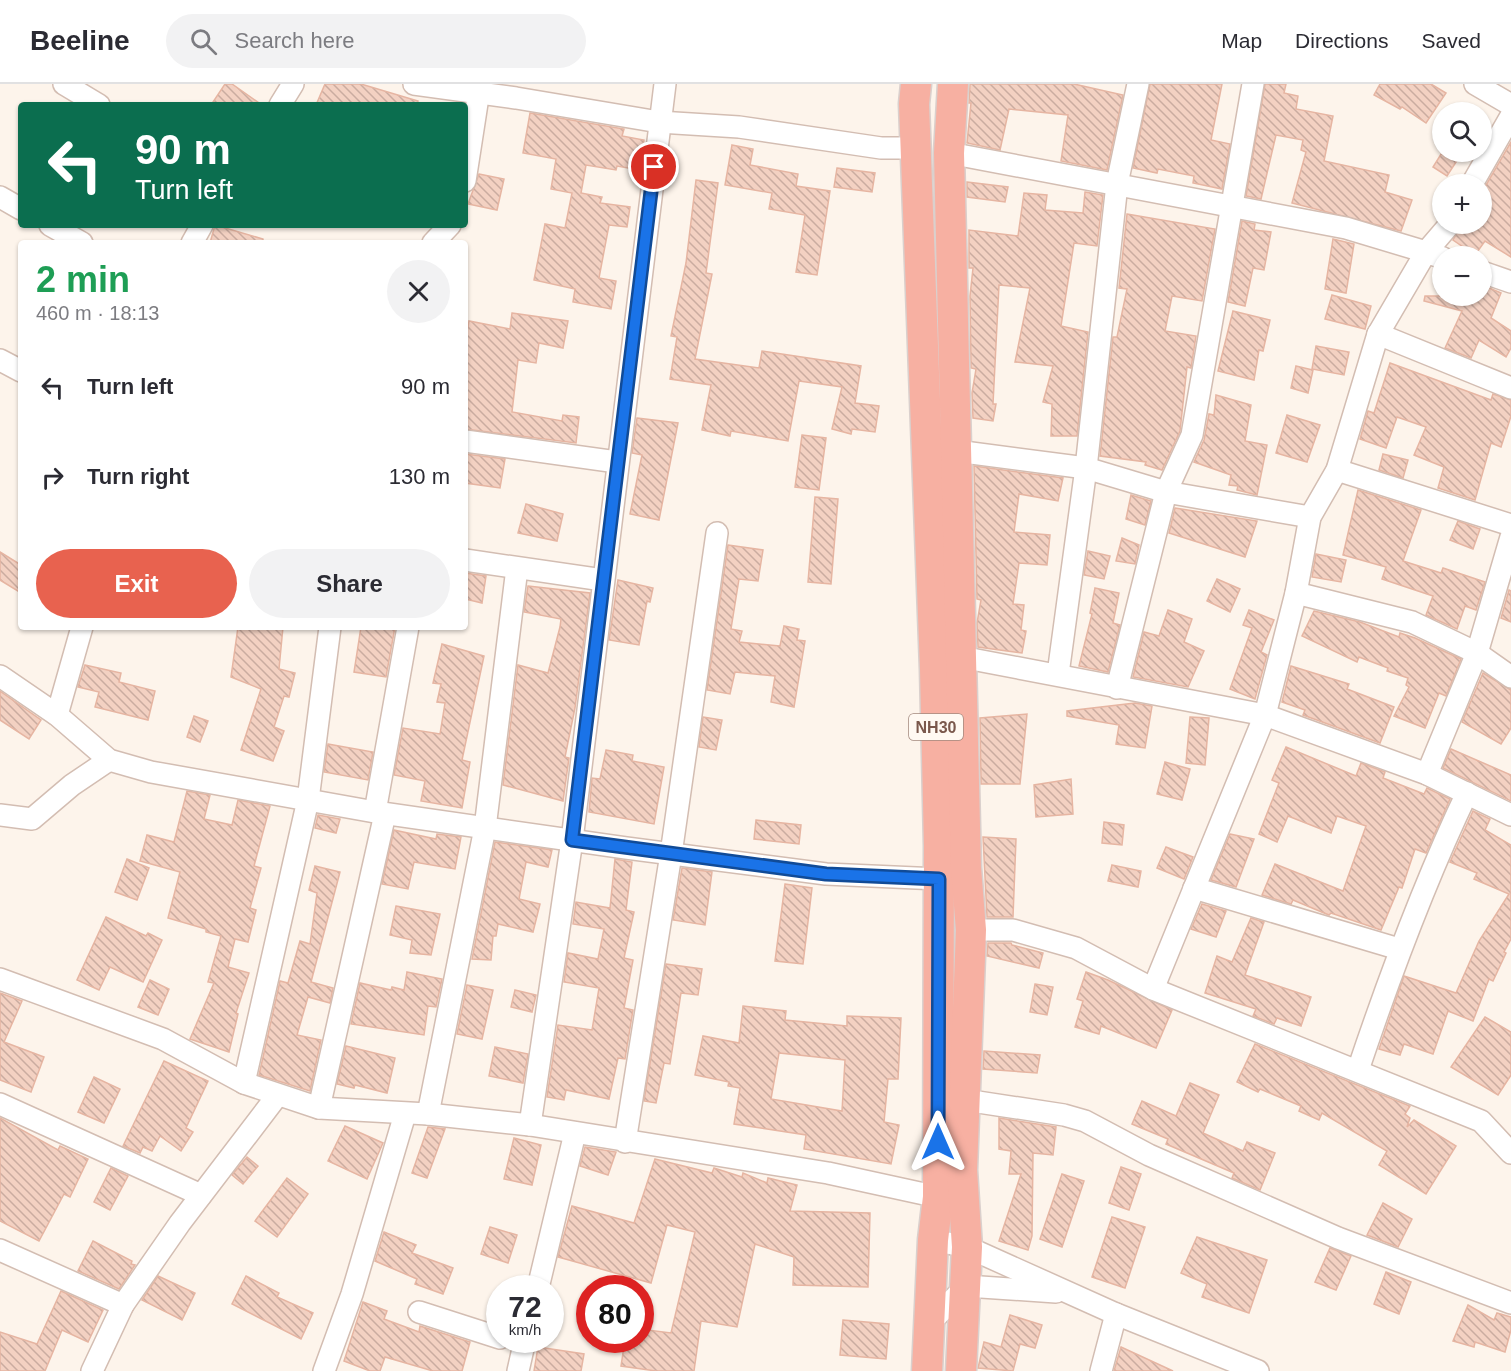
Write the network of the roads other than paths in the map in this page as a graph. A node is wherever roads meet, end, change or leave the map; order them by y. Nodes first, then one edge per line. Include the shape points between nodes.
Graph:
1 (64, 84) edge
2 (293, 84) edge
3 (414, 84) edge
4 (665, 84) edge
5 (916, 84) edge
6 (953, 84) edge
7 (1138, 84) edge
8 (1253, 84) edge
9 (1475, 84) edge
10 (479, 89) edge
11 (94, 102) edge
12 (282, 102) edge
13 (1511, 105) edge
14 (1511, 116) edge
15 (659, 122) junction
16 (916, 148) junction
17 (949, 153) junction
18 (468, 161) edge
19 (1478, 174) edge
20 (1117, 184) junction
21 (0, 197) edge
22 (18, 207) edge
23 (1230, 207) junction
24 (55, 228) edge
25 (447, 228) edge
26 (77, 240) edge
27 (436, 240) edge
28 (1432, 254) edge
29 (1432, 259) edge
30 (1492, 275) edge
31 (1511, 282) edge
32 (1378, 334) junction
33 (0, 360) edge
34 (18, 369) edge
35 (1511, 388) edge
36 (468, 441) edge
37 (956, 451) junction
38 (617, 462) junction
39 (1086, 468) junction
40 (1337, 470) junction
41 (1166, 492) junction
42 (1310, 517) junction
43 (1511, 525) edge
44 (717, 533) dead end
45 (1511, 537) edge
46 (468, 560) edge
47 (517, 568) junction
48 (603, 580) junction
49 (1296, 593) junction
50 (81, 630) edge
51 (330, 630) edge
52 (408, 630) edge
53 (1477, 654) junction
54 (961, 657) junction
55 (1058, 674) junction
56 (0, 676) edge
57 (1511, 677) edge
58 (1117, 688) junction
59 (57, 715) junction
60 (1265, 716) junction
61 (108, 760) junction
62 (1427, 774) junction
63 (1467, 793) junction
64 (308, 800) junction
65 (380, 813) junction
66 (0, 815) edge
67 (1511, 815) edge
68 (485, 828) junction
69 (572, 840) junction
70 (671, 854) junction
71 (939, 879) junction
72 (1194, 888) junction
73 (971, 930) junction
74 (1399, 949) junction
75 (0, 979) edge
76 (1153, 989) junction
77 (1358, 1070) junction
78 (244, 1083) junction
79 (277, 1096) junction
80 (964, 1100) junction
81 (0, 1104) edge
82 (319, 1108) junction
83 (405, 1114) junction
84 (428, 1114) junction
85 (530, 1125) junction
86 (575, 1133) junction
87 (625, 1142) junction
88 (1511, 1153) edge
89 (201, 1195) junction
90 (938, 1197) junction
91 (933, 1240) junction
92 (967, 1247) junction
93 (0, 1250) edge
94 (541, 1275) edge
95 (966, 1287) junction
96 (1068, 1293) junction
97 (1511, 1303) edge
98 (123, 1305) junction
99 (419, 1312) dead end
100 (1116, 1314) junction
101 (929, 1324) junction
102 (486, 1334) edge
103 (518, 1353) edge
104 (92, 1371) edge
105 (324, 1371) edge
106 (518, 1371) edge
107 (927, 1371) edge
108 (961, 1371) edge
109 (1101, 1371) edge
110 (1258, 1371) edge

1 - 11 street
2 - 12 street
3 - 10 street
4 - 15 street
5 - 16 highway, NH30
6 - 17 highway, NH30
7 - 20 street
8 - 23 street
9 - 13 street
10 - 15 street
10 - 18 street
14 - 19 street
15 - 16 street via 739,127 881,148
15 - 38 street
16 - 71 highway, NH30
17 - 20 street
17 - 37 highway, NH30
20 - 23 street
20 - 39 street
21 - 22 street
23 - 28 street via 1346,228
23 - 41 street via 1192,435
24 - 26 street
25 - 27 street
29 - 32 street
30 - 31 street
32 - 35 street
32 - 40 street
33 - 34 street
36 - 38 street
37 - 39 street
37 - 54 highway, NH30
38 - 48 street
39 - 41 street
39 - 55 street
40 - 42 street
40 - 43 street
41 - 42 street
41 - 58 street
42 - 49 street
44 - 70 street
45 - 53 street
46 - 47 street
47 - 48 street
47 - 68 street
48 - 69 street
49 - 53 street via 1412,622
49 - 60 street
50 - 59 street
51 - 64 street
52 - 65 street
53 - 57 street
53 - 62 street
54 - 55 street
54 - 73 highway, NH30
55 - 58 street
56 - 59 street
58 - 60 street
59 - 61 street
60 - 62 street
60 - 72 street
61 - 64 street via 151,772
61 - 66 street via 72,784 32,819
62 - 63 street
63 - 67 street
63 - 74 street
64 - 65 street
64 - 78 street
65 - 68 street
65 - 82 street
68 - 69 street
68 - 84 street
69 - 70 street
69 - 85 street
70 - 71 street via 826,874
70 - 87 street
71 - 90 highway, NH30
72 - 74 street
72 - 76 street
73 - 76 street via 1013,930 1076,948
73 - 80 highway, NH30
74 - 77 street
75 - 78 street via 163,1039
76 - 77 street
77 - 88 street via 1481,1121
78 - 79 street
79 - 82 street
79 - 89 street
80 - 92 highway, NH30 via 962,1170
80 - 97 street via 1086,1121 1149,1155 1338,1238
81 - 89 street
82 - 83 street
83 - 84 street
83 - 105 street via 352,1294
84 - 85 street
85 - 86 street
86 - 87 street
86 - 94 street
87 - 90 street via 828,1173
89 - 98 street
90 - 91 highway, NH30
91 - 92 street
91 - 101 highway, NH30
92 - 95 highway, NH30
92 - 96 street
93 - 98 street
95 - 96 street
95 - 101 street
95 - 108 highway, NH30
96 - 100 street
98 - 104 street
99 - 102 street
100 - 109 street
100 - 110 street
101 - 107 highway, NH30
103 - 106 street

